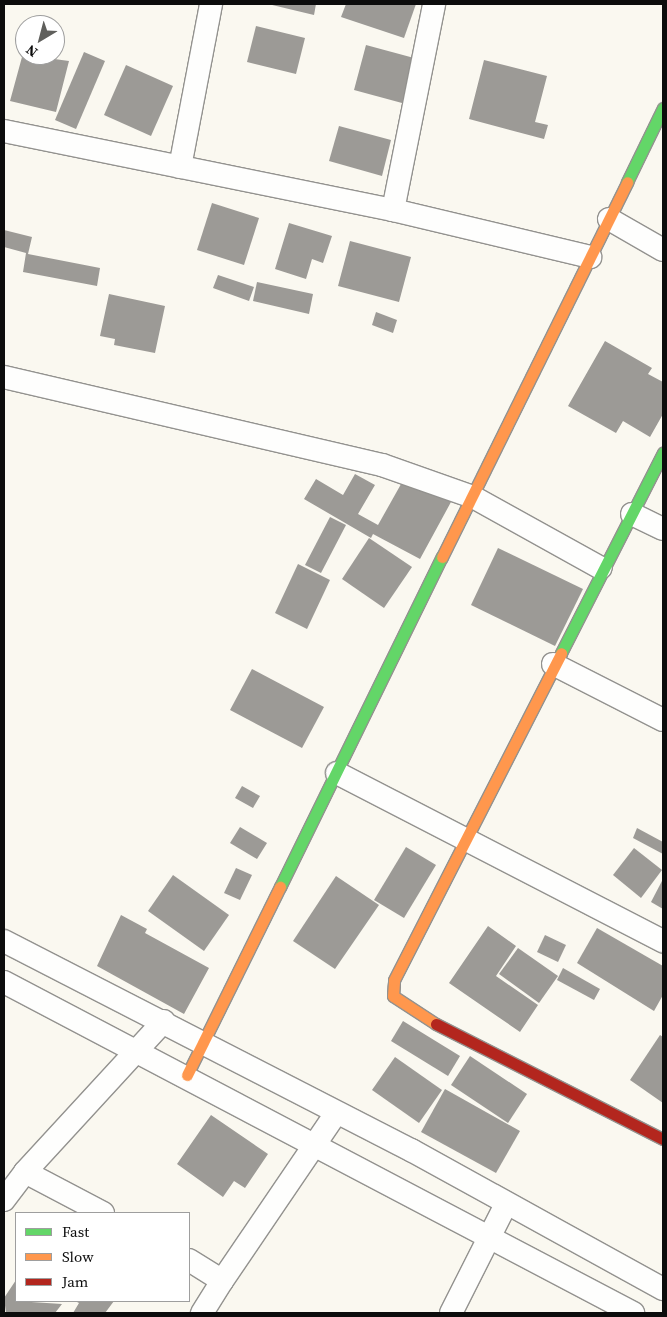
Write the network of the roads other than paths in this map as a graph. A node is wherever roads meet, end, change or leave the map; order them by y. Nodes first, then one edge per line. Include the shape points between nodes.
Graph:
1 (211, 4) edge
2 (434, 4) edge
3 (663, 108) edge
4 (4, 131) edge
5 (180, 167) junction
6 (393, 210) junction
7 (609, 220) junction
8 (663, 250) edge
9 (590, 257) junction
10 (4, 377) edge
11 (663, 453) edge
12 (473, 498) junction
13 (632, 514) junction
14 (663, 529) edge
15 (601, 568) junction
16 (553, 664) junction
17 (663, 720) edge
18 (337, 773) junction
19 (465, 838) junction
20 (4, 941) edge
21 (663, 941) edge
22 (4, 982) edge
23 (164, 1022) junction
24 (204, 1041) junction
25 (137, 1051) junction
26 (187, 1075) junction
27 (336, 1113) junction
28 (663, 1139) edge
29 (317, 1144) junction
30 (25, 1172) junction
31 (4, 1200) edge
32 (506, 1204) junction
33 (101, 1212) edge
34 (490, 1236) junction
35 (190, 1261) edge
36 (222, 1281) junction
37 (663, 1289) edge
38 (202, 1313) edge
39 (451, 1313) edge
40 (633, 1313) edge

1 - 5 street
2 - 6 street
3 - 7 street
4 - 5 street
5 - 6 street
6 - 9 street
7 - 8 street
7 - 9 street
9 - 12 street
10 - 12 street via 382,465
11 - 13 street
12 - 15 street
12 - 18 street
13 - 14 street
13 - 15 street
15 - 16 street
16 - 17 street
16 - 19 street
18 - 19 street
18 - 24 street
19 - 21 street
19 - 28 street via 394,980 393,996 407,1009
20 - 23 street
22 - 25 street
23 - 24 street
23 - 25 street
24 - 26 street
24 - 27 street
25 - 26 street
25 - 30 street
26 - 29 street
27 - 29 street
27 - 32 street
29 - 34 street
29 - 36 street
30 - 31 street
30 - 33 street
32 - 34 street
32 - 37 street
34 - 39 street
34 - 40 street
35 - 36 street
36 - 38 street

